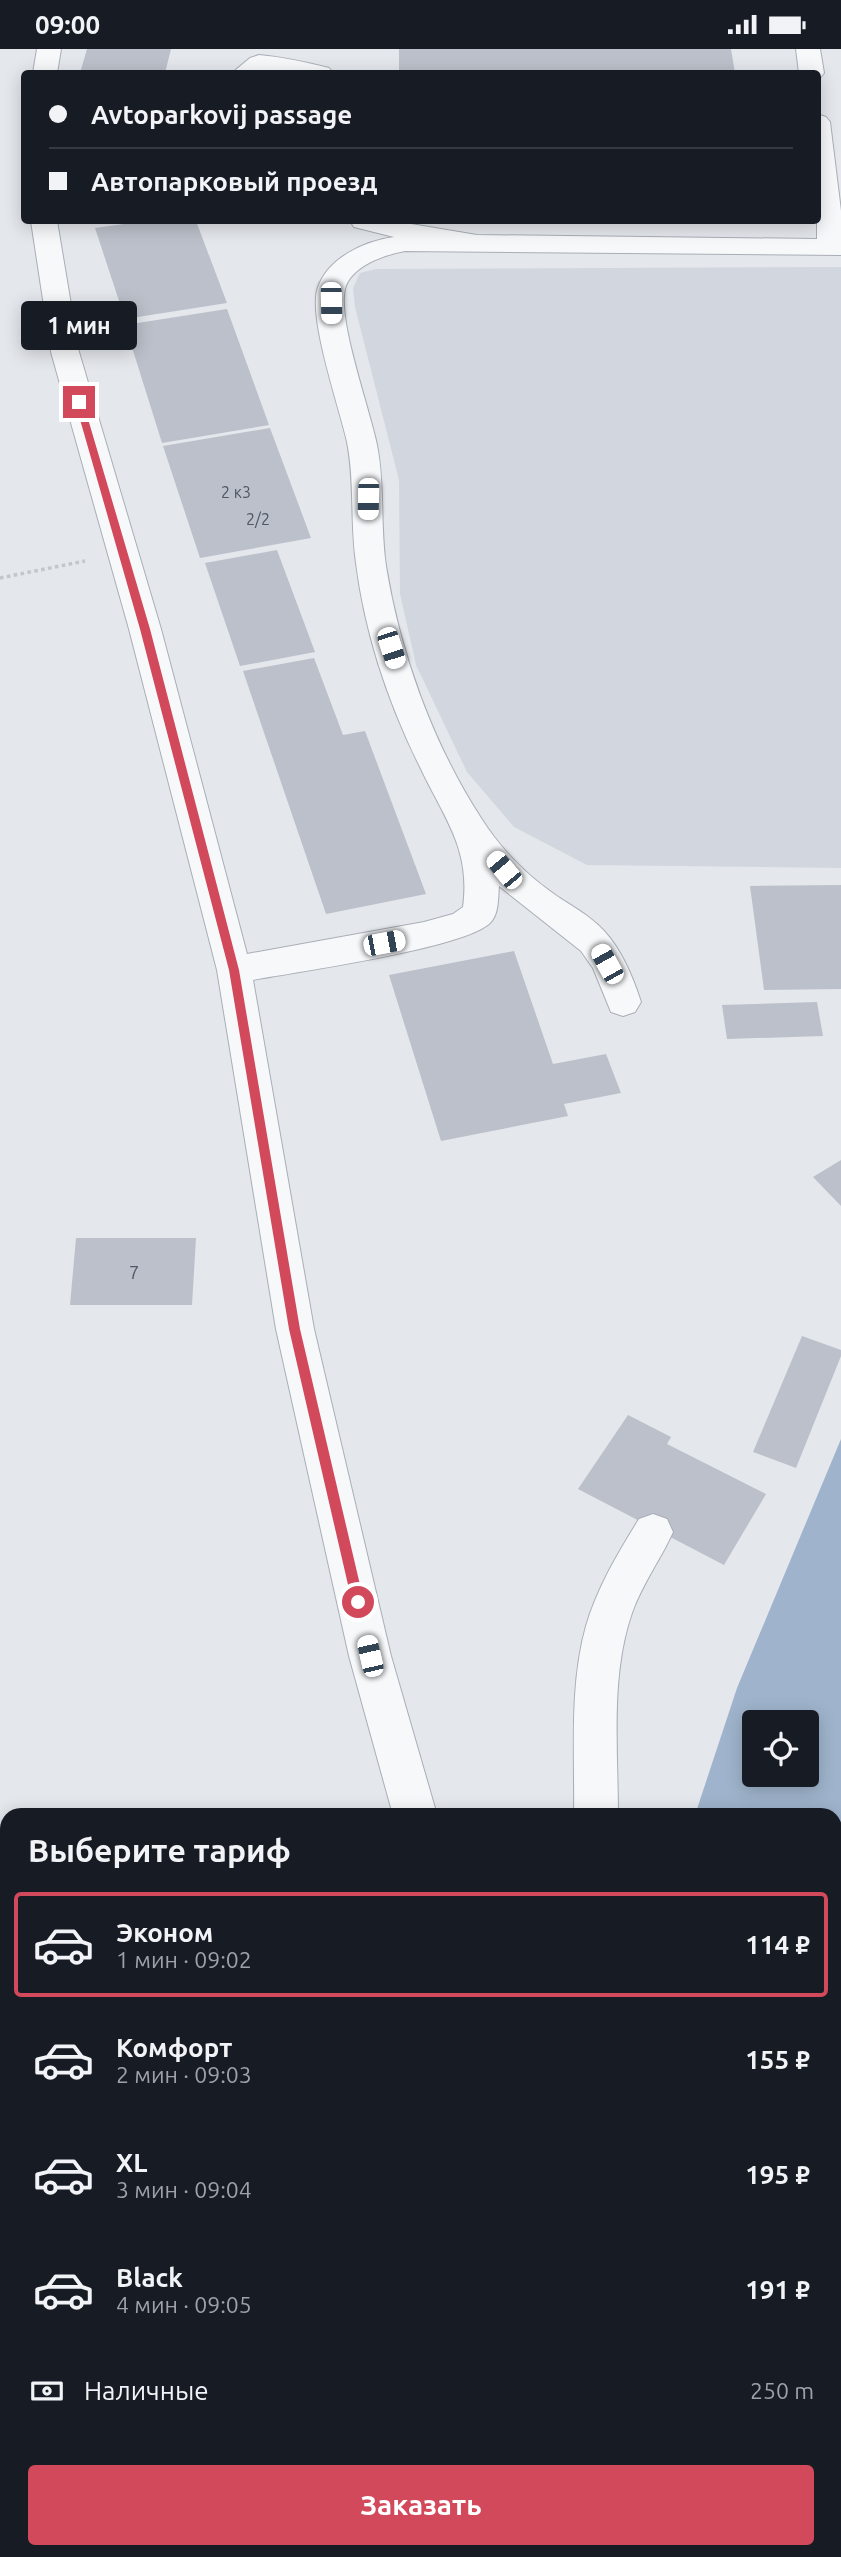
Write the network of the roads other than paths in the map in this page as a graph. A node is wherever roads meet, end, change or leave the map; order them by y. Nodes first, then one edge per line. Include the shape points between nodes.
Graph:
1 (49, 49) edge
2 (326, 49) edge
3 (808, 49) edge
4 (46, 70) edge
5 (249, 70) edge
6 (308, 70) edge
7 (322, 70) edge
8 (811, 70) edge
9 (821, 148) edge
10 (44, 224) edge
11 (374, 224) edge
12 (477, 243) junction
13 (837, 247) edge
14 (470, 829) junction
15 (540, 902) junction
16 (478, 913) junction
17 (234, 970) junction
18 (623, 1002) dead end
19 (653, 1532) dead end
20 (413, 1808) edge
21 (596, 1808) edge

1 - 4 street
2 - 7 street
3 - 8 street
5 - 6 street via 259,63
9 - 13 street
10 - 17 street via 65,352 145,629
11 - 12 street
12 - 13 street
12 - 14 street via 374,248 355,258 331,288 331,318 367,470 367,533 379,606 426,745
14 - 15 street via 504,870
14 - 16 street via 483,874
15 - 16 street
15 - 18 street via 598,947
16 - 17 street via 464,924 424,935
17 - 20 street via 295,1329 370,1656
19 - 21 street via 617,1598 604,1638

